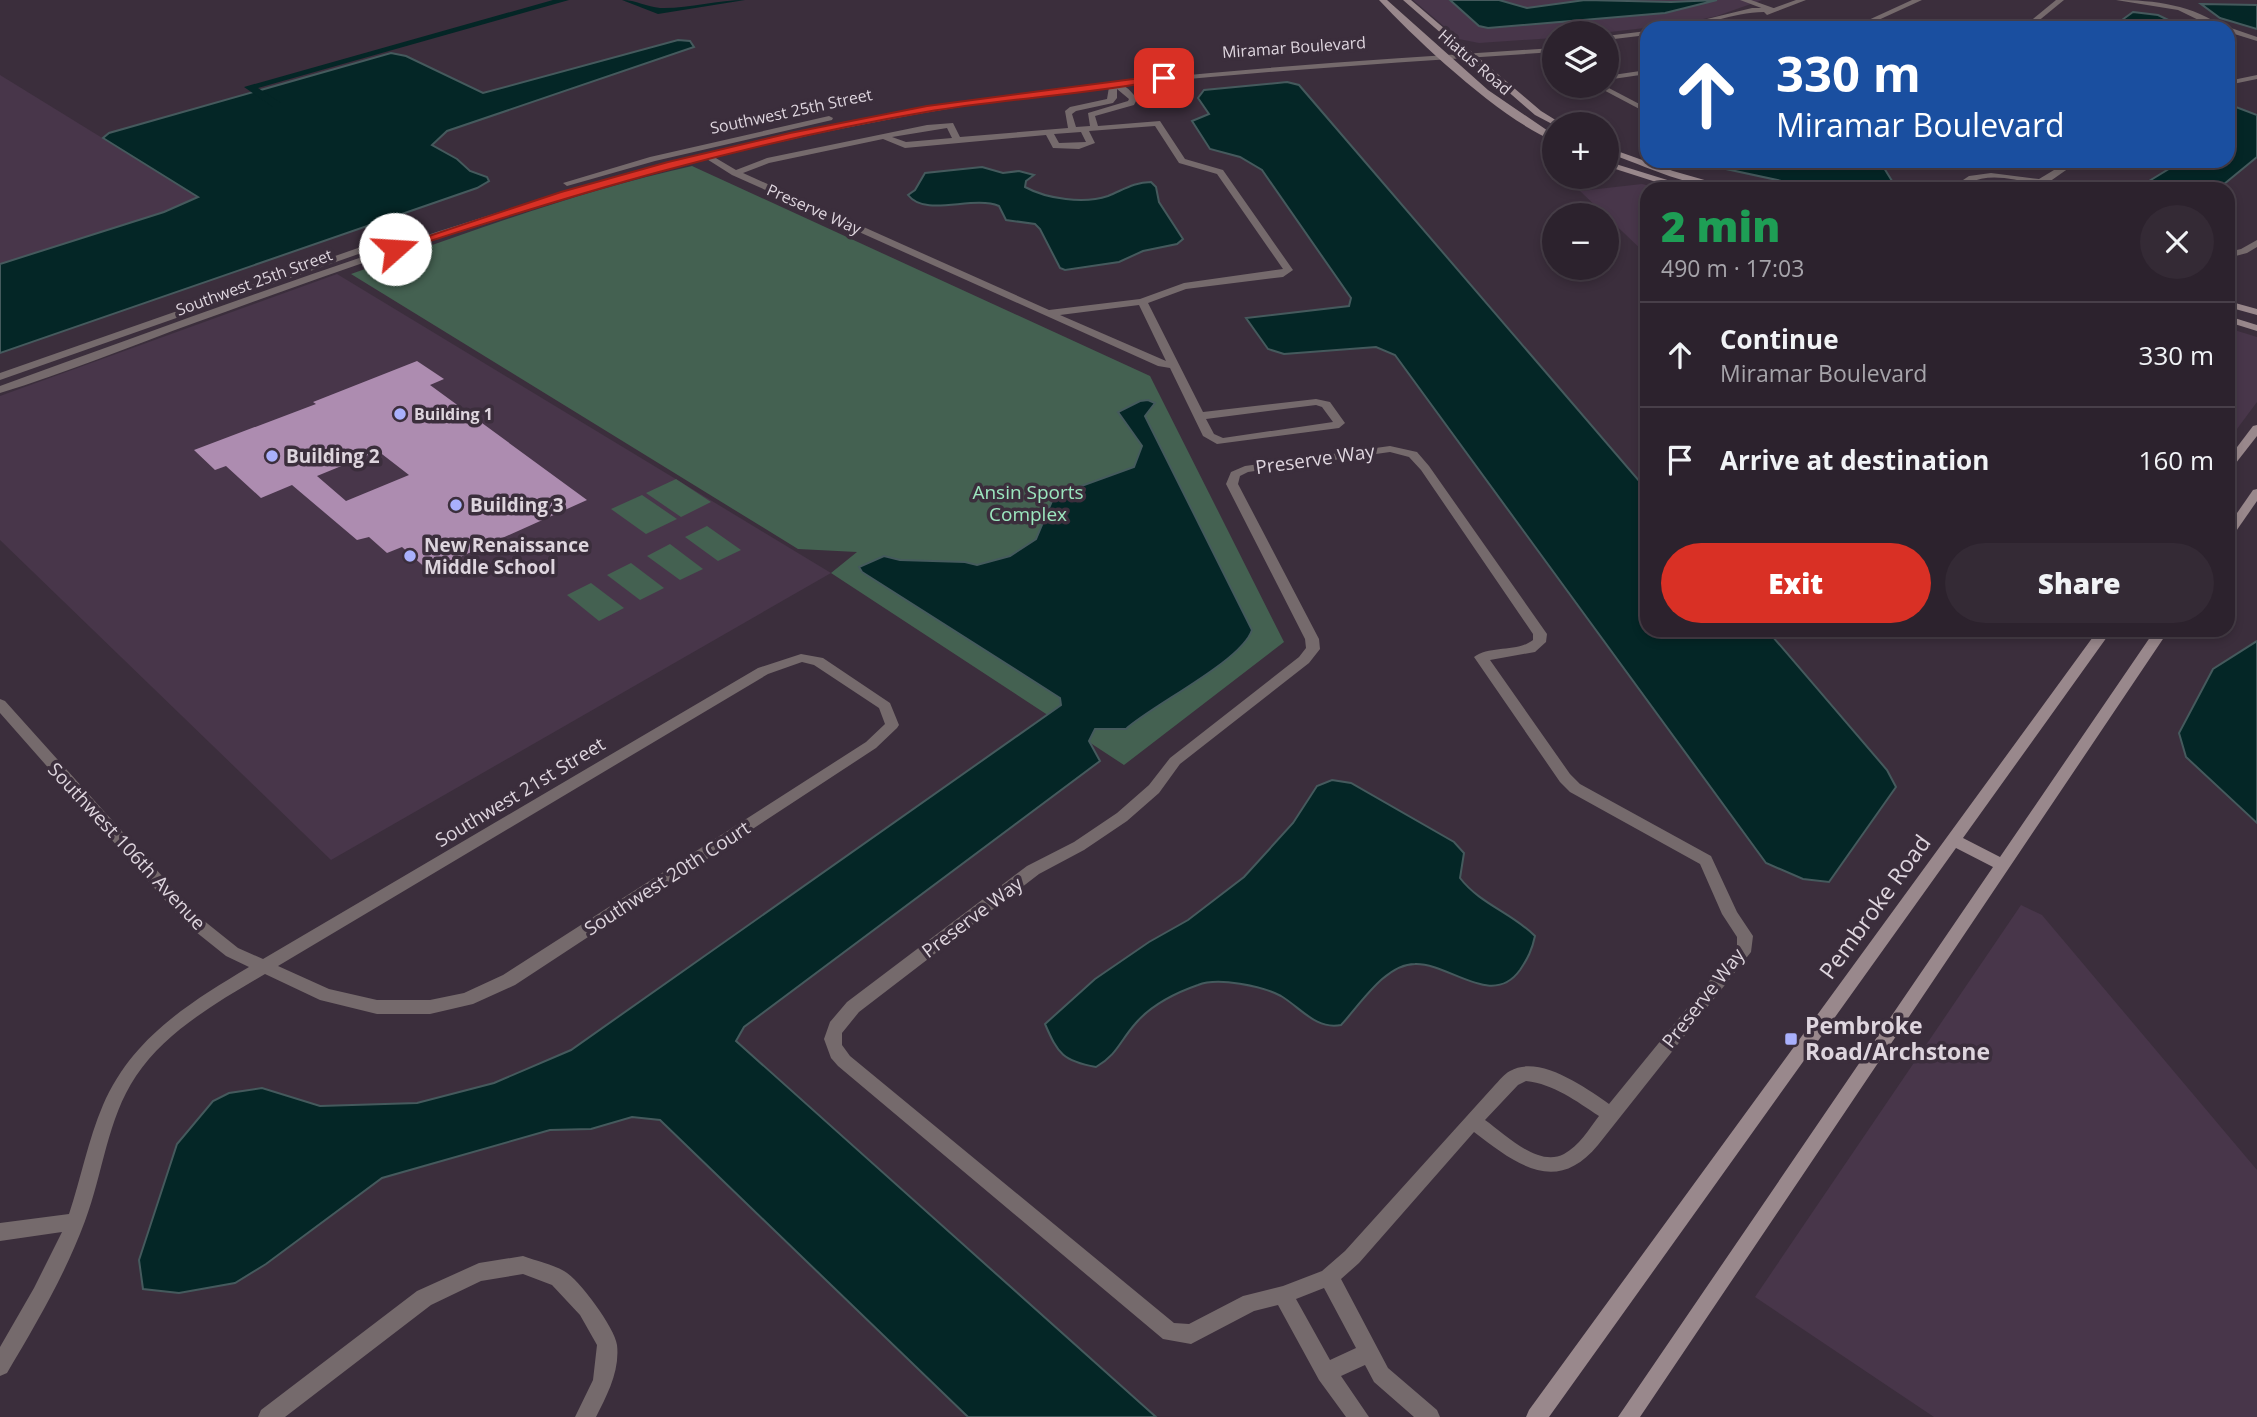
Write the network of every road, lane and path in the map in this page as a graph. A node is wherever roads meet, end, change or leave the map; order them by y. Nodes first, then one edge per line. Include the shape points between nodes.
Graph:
1 (1383, 0) edge
2 (1408, 0) edge
3 (1744, 0) edge
4 (1802, 0) edge
5 (1917, 0) edge
6 (2060, 0) edge
7 (2120, 0) edge
8 (2167, 3) edge
9 (1774, 10) junction
10 (1704, 21) edge
11 (1739, 21) edge
12 (1870, 21) edge
13 (2034, 21) edge
14 (2192, 21) edge
15 (2206, 21) edge
16 (2235, 32) edge
17 (1640, 34) edge
18 (1619, 36) edge
19 (2235, 38) edge
20 (2257, 39) edge
21 (1640, 41) edge
22 (1619, 43) edge
23 (1542, 44) edge
24 (2257, 46) edge
25 (1463, 48) junction
26 (1437, 50) junction
27 (1542, 51) edge
28 (1472, 56) junction
29 (1445, 58) junction
30 (1640, 73) edge
31 (1619, 76) edge
32 (2257, 77) edge
33 (2235, 81) edge
34 (1113, 83) junction
35 (2235, 83) edge
36 (2257, 89) edge
37 (1619, 96) edge
38 (912, 103) joint
39 (1640, 107) edge
40 (927, 109) joint
41 (1542, 115) edge
42 (1096, 128) junction
43 (1084, 129) junction
44 (1073, 130) junction
45 (1542, 131) edge
46 (1049, 132) junction
47 (883, 136) junction
48 (957, 140) junction
49 (1619, 154) edge
50 (706, 156) junction
51 (1640, 162) edge
52 (1619, 167) edge
53 (1657, 168) edge
54 (2064, 168) edge
55 (735, 173) junction
56 (1665, 182) edge
57 (1705, 182) edge
58 (1979, 182) edge
59 (2027, 182) edge
60 (2043, 182) edge
61 (557, 186) dead end
62 (433, 225) dead end
63 (2257, 243) edge
64 (2235, 253) edge
65 (1142, 302) junction
66 (2235, 306) edge
67 (2257, 312) edge
68 (1048, 313) junction
69 (2235, 321) edge
70 (2257, 328) edge
71 (1171, 365) junction
72 (0, 377) edge
73 (0, 390) edge
74 (1199, 416) junction
75 (2257, 428) edge
76 (2235, 457) edge
77 (2257, 493) edge
78 (2235, 524) edge
79 (2100, 637) edge
80 (2157, 637) edge
81 (801, 659) joint
82 (2, 709) edge
83 (1954, 840) junction
84 (2003, 865) junction
85 (263, 967) junction
86 (430, 1007) joint
87 (1611, 1115) junction
88 (1474, 1122) junction
89 (76, 1221) junction
90 (0, 1232) edge
91 (1329, 1277) junction
92 (1283, 1295) junction
93 (1368, 1353) junction
94 (0, 1366) edge
95 (1326, 1373) junction
96 (268, 1417) edge
97 (585, 1417) edge
98 (1359, 1417) edge
99 (1430, 1417) edge
100 (1536, 1417) edge
101 (1628, 1417) edge

1 - 26 main road, Hiatus Road
2 - 25 main road, Hiatus Road
3 - 9 street
4 - 9 street
5 - 12 street
6 - 13 street
7 - 8 street
8 - 14 street via 2168,9
8 - 15 street
9 - 10 street
9 - 11 street
16 - 20 street
17 - 18 street
19 - 24 street
21 - 22 street
23 - 25 street, Miramar Boulevard
25 - 26 street, Miramar Boulevard
25 - 28 main road, Hiatus Road
26 - 29 main road, Hiatus Road
26 - 38 street, Miramar Boulevard via 1158,71
27 - 28 street, Miramar Boulevard
28 - 29 street, Miramar Boulevard
28 - 41 main road, Hiatus Road
29 - 34 street, Miramar Boulevard
29 - 45 main road, Hiatus Road via 1514,115
30 - 31 street
32 - 33 street
34 - 40 street, Miramar Boulevard
34 - 42 street via 1133,99 1124,107 1091,115
34 - 44 street via 1110,101 1068,113
35 - 36 street
37 - 39 street
38 - 61 street, Southwest 25th Street via 773,129
40 - 50 street, Southwest 25th Street
42 - 43 street
42 - 65 street via 1157,123 1182,161 1220,172 1288,270 1180,287
43 - 44 street
43 - 46 street via 1091,143 1079,146 1056,146
44 - 46 street
46 - 48 street
47 - 48 street via 905,145
47 - 48 street, Preserve Way via 946,124
47 - 55 street, Preserve Way via 768,161
49 - 51 main road
50 - 55 street, Preserve Way
50 - 73 street, Southwest 25th Street via 472,222
52 - 56 main road
53 - 57 main road
54 - 60 street
55 - 68 street, Preserve Way
58 - 59 street via 2008,177
62 - 72 street, Southwest 25th Street
63 - 64 street
65 - 68 street
65 - 71 street, Preserve Way
66 - 67 main road
68 - 71 street, Preserve Way
69 - 70 main road
71 - 74 street, Preserve Way
74 - 74 street, Preserve Way via 1209,436 1221,442 1339,423 1326,404 1316,402
75 - 76 main road
77 - 78 main road
79 - 83 main road, Pembroke Road
80 - 84 main road
81 - 85 street, Southwest 21st Street via 763,671
81 - 86 street, Southwest 20th Court via 818,661 886,706 891,725 871,745 509,980 467,999
82 - 85 street, Southwest 106th Avenue via 192,920 232,952
83 - 84 main road
83 - 100 main road, Pembroke Road
84 - 101 main road
85 - 86 street, Southwest 106th Avenue via 339,998 377,1007
85 - 89 street, Southwest 21st Street via 161,1035 131,1070 113,1101
87 - 88 street, Preserve Way via 1534,1072 1517,1076
87 - 88 street via 1573,1158 1558,1165 1528,1160
87 - 92 street, Preserve Way via 1745,948 1745,936 1706,860 1575,788 1565,778 1481,657 1530,649 1539,642 1539,634 1413,454 1390,449 1235,474 1232,484 1312,639 1313,649 1175,761 1154,789 1122,817 1033,870 853,1007 836,1025 831,1040 844,1061 1170,1332 1191,1334 1250,1303
88 - 91 street, Preserve Way
89 - 90 street
89 - 94 street, Southwest 21st Street via 32,1313
91 - 92 street, Preserve Way
91 - 93 street
92 - 95 street
93 - 95 street
93 - 99 street via 1381,1376
95 - 98 street
96 - 97 street via 424,1298 479,1272 523,1265 559,1278 587,1308 607,1344 603,1381

